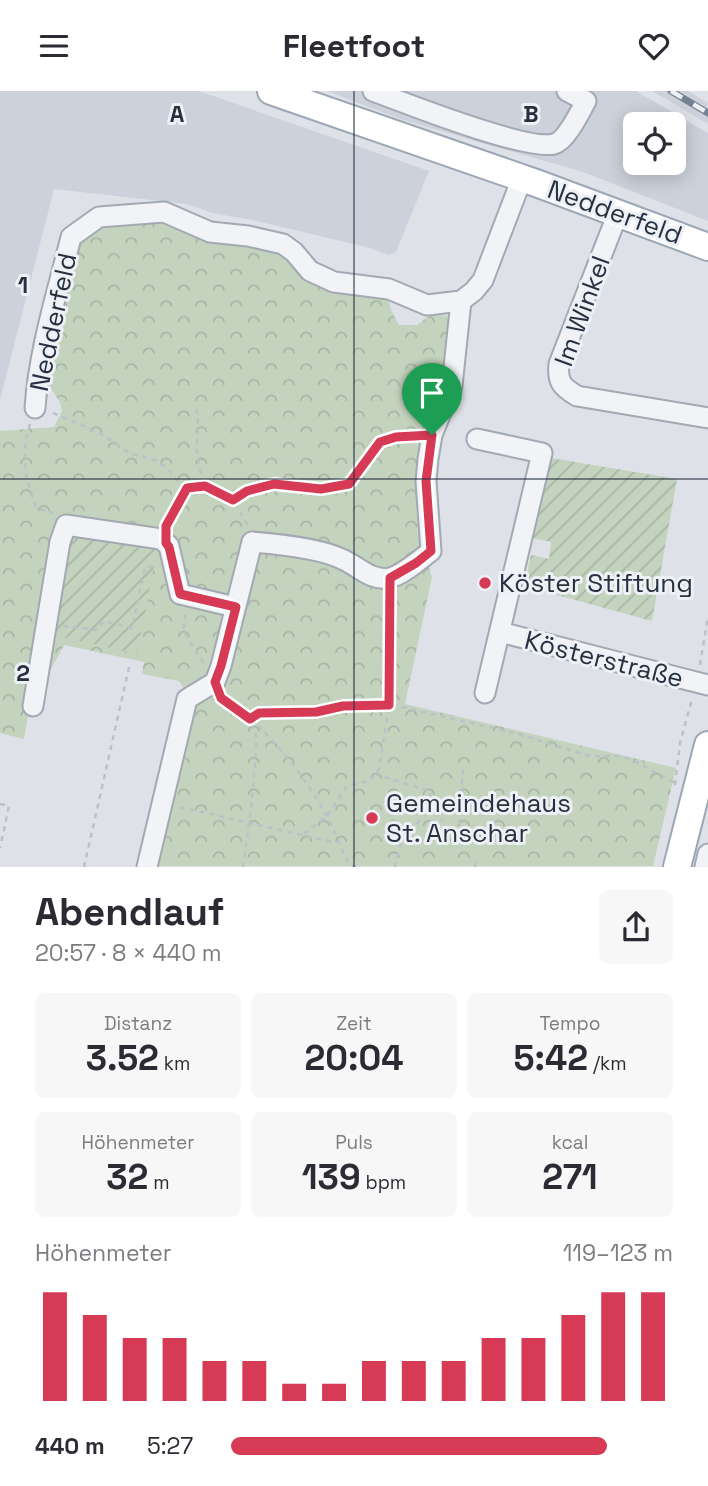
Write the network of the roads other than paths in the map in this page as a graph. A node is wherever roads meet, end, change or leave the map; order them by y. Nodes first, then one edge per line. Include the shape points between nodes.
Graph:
1 (271, 91) edge
2 (373, 91) edge
3 (567, 91) edge
4 (522, 178) junction
5 (618, 213) junction
6 (708, 247) edge
7 (461, 301) junction
8 (36, 408) road end
9 (708, 418) edge
10 (477, 439) dead end
11 (236, 607) junction
12 (500, 632) junction
13 (700, 683) edge
14 (485, 693) dead end
15 (33, 706) dead end
16 (708, 745) edge
17 (708, 854) edge
18 (147, 866) edge
19 (677, 866) edge
20 (705, 866) edge

1 - 4 main road, Nedderfeld
2 - 3 street via 487,131 554,144 563,139 586,101
4 - 5 main road, Nedderfeld
4 - 7 street, Nedderfeld via 483,280
5 - 6 main road, Nedderfeld
5 - 9 street, Im Winkel via 559,364 558,378 577,396
7 - 8 street, Nedderfeld via 427,305 389,289 334,282 310,271 283,244 211,232 164,212 99,217 71,237 52,305
7 - 11 street via 452,386 432,435 426,481 431,551 390,578 368,575 343,559 250,534
10 - 12 street, Kösterstraße via 542,453
11 - 15 street via 180,594 169,547 161,539 66,525
11 - 18 street via 215,682 187,699
12 - 13 street, Kösterstraße
12 - 14 street, Kösterstraße
16 - 19 main road
17 - 20 street

